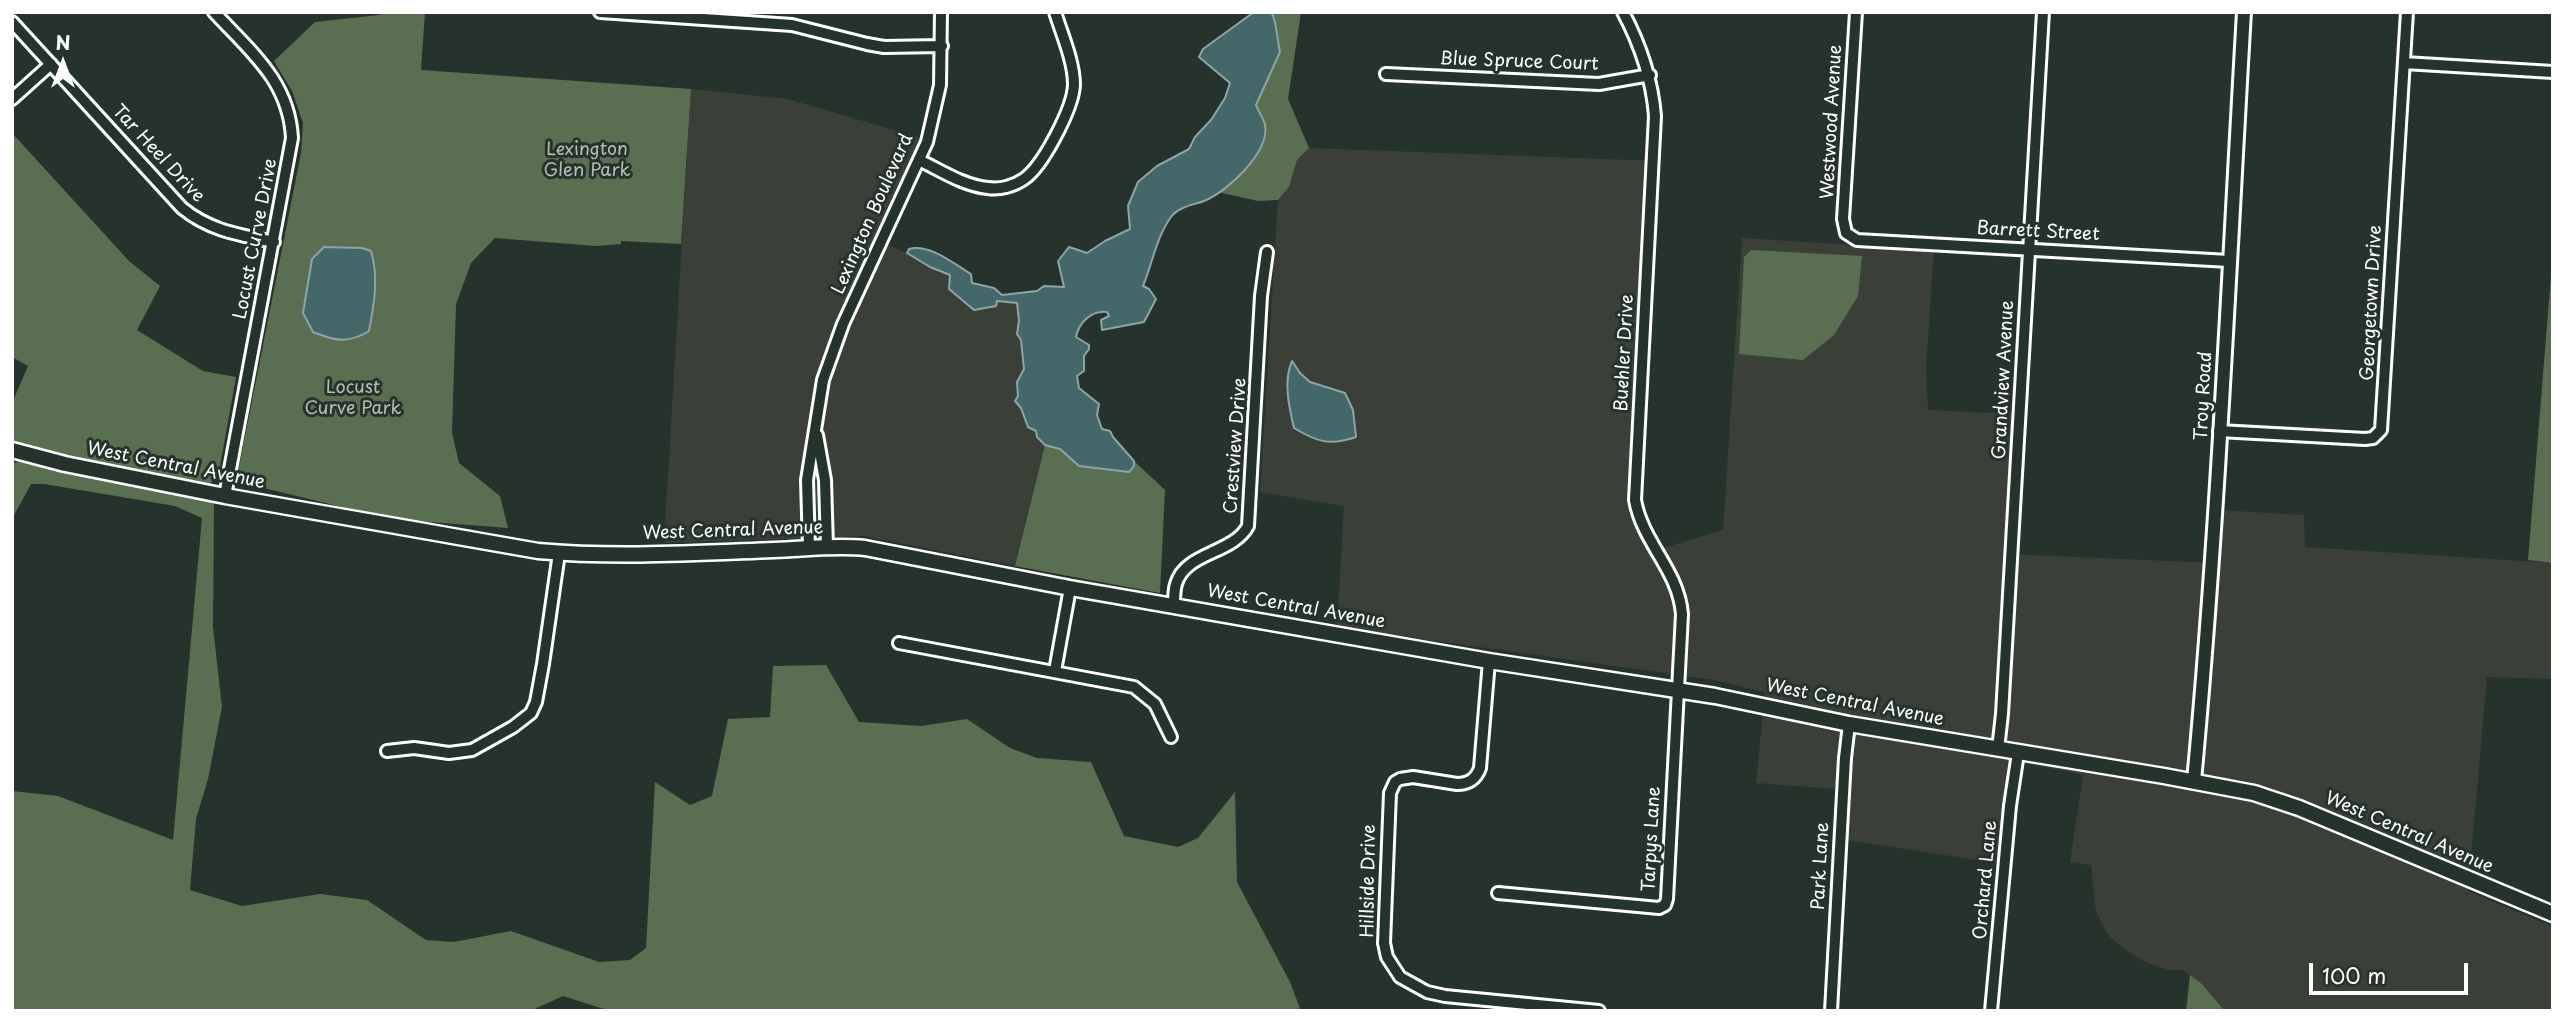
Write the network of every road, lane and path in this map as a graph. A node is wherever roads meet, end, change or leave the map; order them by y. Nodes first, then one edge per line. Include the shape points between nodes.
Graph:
1 (214, 12) edge
2 (600, 12) edge
3 (786, 12) edge
4 (941, 12) edge
5 (1055, 12) edge
6 (1623, 12) edge
7 (1856, 12) edge
8 (2043, 12) edge
9 (2244, 12) edge
10 (2407, 12) edge
11 (12, 22) edge
12 (785, 25) junction
13 (942, 46) junction
14 (2404, 63) junction
15 (51, 64) junction
16 (2553, 72) edge
17 (1386, 74) dead end
18 (1650, 75) junction
19 (12, 99) edge
20 (919, 160) junction
21 (1846, 233) joint
22 (274, 242) junction
23 (2029, 249) junction
24 (1266, 252) dead end
25 (2229, 261) junction
26 (816, 426) junction
27 (2219, 431) junction
28 (12, 450) edge
29 (225, 496) junction
30 (827, 547) junction
31 (808, 548) junction
32 (559, 553) junction
33 (1070, 588) junction
34 (1174, 606) junction
35 (899, 643) dead end
36 (1489, 661) junction
37 (1055, 671) junction
38 (1678, 691) junction
39 (1849, 724) junction
40 (1171, 737) dead end
41 (1998, 749) junction
42 (387, 751) dead end
43 (2018, 753) junction
44 (2194, 781) junction
45 (1498, 892) dead end
46 (2553, 914) edge
47 (1599, 1011) edge
48 (1831, 1011) edge
49 (1992, 1011) edge

1 - 22 street, Locust Curve Drive via 274,78 288,106 292,138
2 - 12 street
3 - 12 street
4 - 13 street, Lexington Boulevard
5 - 20 street via 1074,89 1052,142 1032,173 1008,187 989,188
6 - 18 street, Buehler Drive
7 - 21 street, Westwood Avenue via 1843,219
8 - 23 street, Grandview Avenue
9 - 25 street, Troy Road
10 - 14 street, Georgetown Drive
11 - 15 street, Tar Heel Drive
12 - 13 street via 875,46
13 - 20 street, Lexington Boulevard via 935,111
14 - 16 street
14 - 27 street, Georgetown Drive via 2382,430 2365,439
15 - 19 street
15 - 22 street, Tar Heel Drive via 194,218 228,233
17 - 18 street, Blue Spruce Court via 1599,84
18 - 38 street, Buehler Drive via 1655,126 1634,490 1643,531 1671,574 1681,602
20 - 26 street, Lexington Boulevard via 829,357
21 - 23 street, Barrett Street via 1857,240
22 - 29 street, Locust Curve Drive
23 - 25 street, Barrett Street
23 - 41 street, Grandview Avenue
24 - 34 street, Crestview Drive via 1248,526 1238,539 1185,569 1176,584
25 - 27 street, Troy Road
26 - 30 street, Lexington Boulevard via 825,480
26 - 31 street, Lexington Boulevard via 807,480
27 - 44 street, Troy Road
28 - 29 main road, West Central Avenue
29 - 32 main road, West Central Avenue
30 - 31 main road, West Central Avenue
30 - 33 main road, West Central Avenue via 865,548
31 - 32 main road, West Central Avenue
32 - 42 street via 544,663 531,713 472,750
33 - 34 main road, West Central Avenue
33 - 37 street
34 - 36 main road, West Central Avenue
35 - 37 street
36 - 38 main road, West Central Avenue
36 - 47 street, Hillside Drive via 1480,768 1474,779 1457,784 1408,777 1395,782 1390,793 1384,919 1387,957 1400,977 1427,992
37 - 40 street via 1123,683 1142,691 1155,704
38 - 39 main road, West Central Avenue
38 - 45 street, Tarpys Lane via 1665,905 1658,908
39 - 41 main road, West Central Avenue
39 - 48 street, Park Lane
41 - 43 main road, West Central Avenue
43 - 44 main road, West Central Avenue
43 - 49 street, Orchard Lane
44 - 46 main road, West Central Avenue via 2300,808

